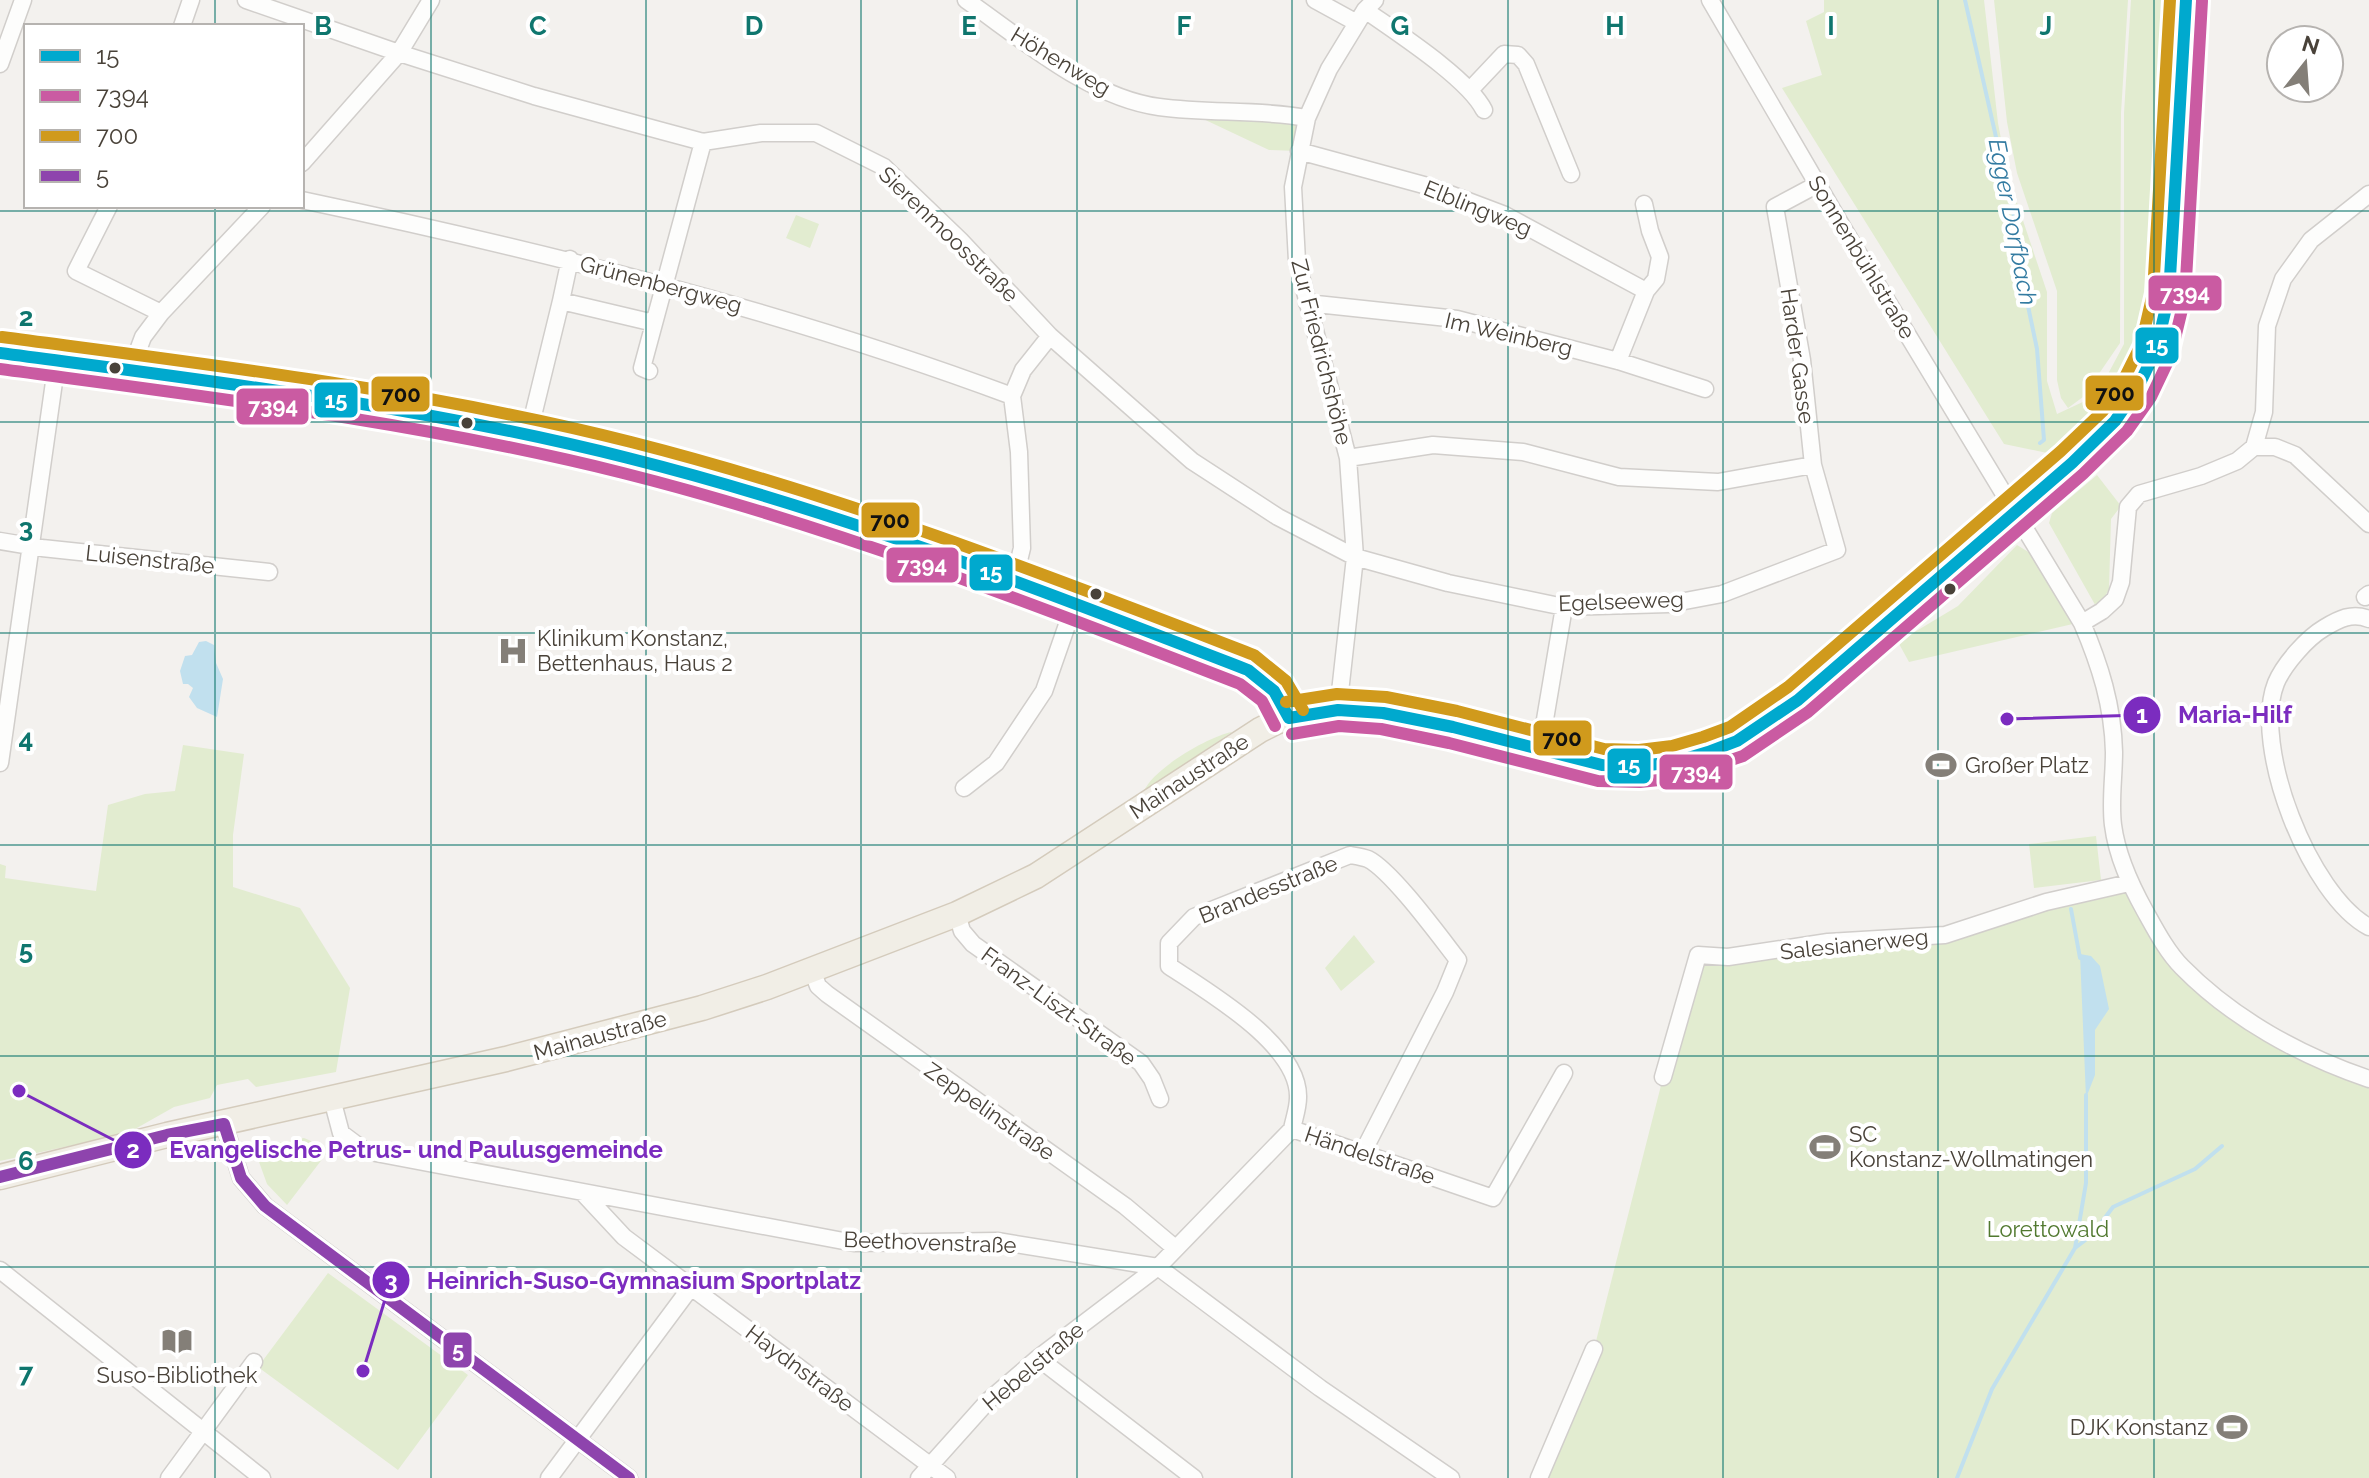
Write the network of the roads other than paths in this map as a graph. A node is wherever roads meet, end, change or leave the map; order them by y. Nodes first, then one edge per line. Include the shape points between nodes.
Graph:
1 (23, 0) edge
2 (191, 0) edge
3 (246, 0) edge
4 (431, 0) edge
5 (966, 0) edge
6 (1315, 0) edge
7 (1710, 0) edge
8 (2186, 0) edge
9 (1365, 11) edge
10 (183, 24) edge
11 (399, 53) junction
12 (0, 64) edge
13 (1470, 90) junction
14 (1484, 110) dead end
15 (1307, 118) junction
16 (703, 142) junction
17 (1299, 151) junction
18 (304, 161) edge
19 (1571, 174) dead end
20 (1818, 184) junction
21 (2369, 194) edge
22 (304, 200) edge
23 (1644, 204) dead end
24 (108, 208) edge
25 (260, 208) edge
26 (570, 259) junction
27 (665, 285) junction
28 (1646, 291) junction
29 (561, 301) junction
30 (1307, 303) junction
31 (161, 313) junction
32 (654, 323) junction
33 (1050, 336) junction
34 (0, 353) edge
35 (57, 361) junction
36 (1618, 361) junction
37 (131, 369) junction
38 (649, 371) dead end
39 (1705, 389) dead end
40 (1012, 396) junction
41 (528, 436) junction
42 (2254, 447) junction
43 (1348, 458) junction
44 (1813, 465) junction
45 (2017, 512) junction
46 (2369, 524) edge
47 (0, 541) edge
48 (31, 546) junction
49 (1837, 550) joint
50 (1355, 557) junction
51 (269, 572) dead end
52 (1014, 581) junction
53 (1074, 605) junction
54 (1564, 607) junction
55 (2364, 617) edge
56 (2082, 623) junction
57 (6, 679) edge
58 (1338, 710) junction
59 (1289, 718) junction
60 (1540, 749) junction
61 (0, 763) edge
62 (964, 788) dead end
63 (2129, 883) junction
64 (957, 914) junction
65 (2369, 927) edge
66 (812, 970) junction
67 (1564, 1073) dead end
68 (1663, 1077) dead end
69 (2369, 1079) edge
70 (332, 1099) junction
71 (1160, 1099) dead end
72 (224, 1124) junction
73 (1292, 1129) junction
74 (1363, 1152) junction
75 (0, 1177) edge
76 (583, 1193) junction
77 (1175, 1248) junction
78 (1158, 1267) junction
79 (0, 1270) edge
80 (691, 1287) junction
81 (1594, 1349) dead end
82 (1038, 1358) junction
83 (254, 1362) dead end
84 (202, 1433) junction
85 (578, 1440) junction
86 (924, 1471) edge
87 (169, 1478) edge
88 (262, 1478) edge
89 (549, 1478) edge
90 (629, 1478) edge
91 (947, 1478) edge
92 (1194, 1478) edge
93 (1451, 1478) edge
94 (1539, 1478) edge

1 - 12 street
2 - 10 street
3 - 11 street, Sierenmoosstraße
4 - 11 street
5 - 15 street, Höhenweg via 1053,61 1124,98 1157,107
6 - 9 street
7 - 20 street, Sonnenbühlstraße
8 - 45 main road, Mainaustraße via 2169,295 2156,350 2115,421
9 - 13 street
9 - 15 street, Zur Friedrichshöhe via 1329,69
11 - 16 street, Sierenmoosstraße
11 - 18 street
13 - 14 street
13 - 19 street via 1504,54 1518,55 1535,83
15 - 17 street, Zur Friedrichshöhe
16 - 27 street
16 - 33 street, Sierenmoosstraße via 761,133 816,133 884,167
17 - 28 street, Elblingweg via 1431,187 1505,215
17 - 30 street, Zur Friedrichshöhe via 1293,215
20 - 44 street, Harder Gasse via 1775,207 1802,360
20 - 45 street, Sonnenbühlstraße
21 - 42 street via 2311,240 2283,279 2267,326 2264,412
22 - 26 street, Grünenbergweg
23 - 28 street via 1660,257 1656,279
24 - 31 street via 76,271
25 - 31 street
26 - 27 street, Grünenbergweg
26 - 29 street
27 - 32 street
27 - 40 street, Grünenbergweg
28 - 36 street
29 - 32 street
29 - 41 street
30 - 36 street, Im Weinberg via 1457,319
30 - 43 street, Zur Friedrichshöhe
31 - 37 street via 143,337
32 - 38 street via 642,368
33 - 40 street via 1023,370
33 - 50 street, Sierenmoosstraße via 1192,461 1278,517
34 - 35 street
35 - 37 street
35 - 48 street
36 - 39 street, Im Weinberg
37 - 41 street via 396,408
40 - 52 street via 1022,548
41 - 52 street via 781,502
42 - 46 street via 2275,447 2295,455
42 - 56 street via 2237,461 2201,476 2139,494 2128,507 2115,599
43 - 44 street via 1433,445 1523,452 1619,477 1718,482
43 - 50 street, Zur Friedrichshöhe
44 - 49 street, Harder Gasse
45 - 56 street, Sonnenbühlstraße
45 - 60 main road, Mainaustraße via 1798,700 1737,741 1675,762 1640,766 1602,765
47 - 48 street, Luisenstraße
48 - 51 street, Luisenstraße
48 - 57 street
49 - 54 street, Egelseeweg via 1722,594 1669,604
50 - 54 street, Egelseeweg
50 - 58 street, Zur Friedrichshöhe
52 - 53 street
53 - 59 street via 1248,670 1274,691
53 - 62 street via 1044,691 996,763
54 - 60 street
55 - 65 street via 2342,618 2314,634 2276,682 2270,712 2276,771 2300,838 2329,890
56 - 63 street, Sonnenbühlstraße via 2107,688 2114,829
57 - 61 street
58 - 59 main road, Mainaustraße
58 - 60 main road, Mainaustraße via 1425,721
59 - 64 main road, Mainaustraße via 1260,730 1036,876
63 - 68 street, Salesianerweg via 2046,902 1945,935 1828,942 1728,957 1698,955
63 - 69 street, Sonnenbühlstraße via 2180,965 2216,997 2290,1046
64 - 66 main road, Mainaustraße
64 - 71 street, Franz-Liszt-Straße via 973,944 1141,1063
66 - 70 main road, Mainaustraße via 702,1008
66 - 77 street, Zeppelinstraße via 827,994 1125,1206
67 - 74 street, Händelstraße via 1493,1198
70 - 72 main road, Mainaustraße
70 - 76 street, Beethovenstraße via 341,1133 365,1151
72 - 75 main road, Mainaustraße
72 - 85 street via 241,1178 265,1206
73 - 74 street, Händelstraße
73 - 74 street, Brandesstraße via 1299,1096 1288,1061 1232,1007 1169,966 1169,943 1194,917 1350,855 1367,858 1458,960
73 - 77 street, Händelstraße
76 - 78 street, Beethovenstraße via 854,1243 997,1241
76 - 80 street, Haydnstraße via 624,1237
77 - 78 street, Händelstraße
78 - 82 street, Hebelstraße
78 - 93 street, Beethovenstraße
79 - 84 street
80 - 85 street
80 - 86 street, Haydnstraße
81 - 94 street
82 - 86 street, Hebelstraße via 988,1401
82 - 92 street
83 - 84 street
84 - 87 street
84 - 88 street
85 - 89 street
85 - 90 street
86 - 91 street, Haydnstraße

